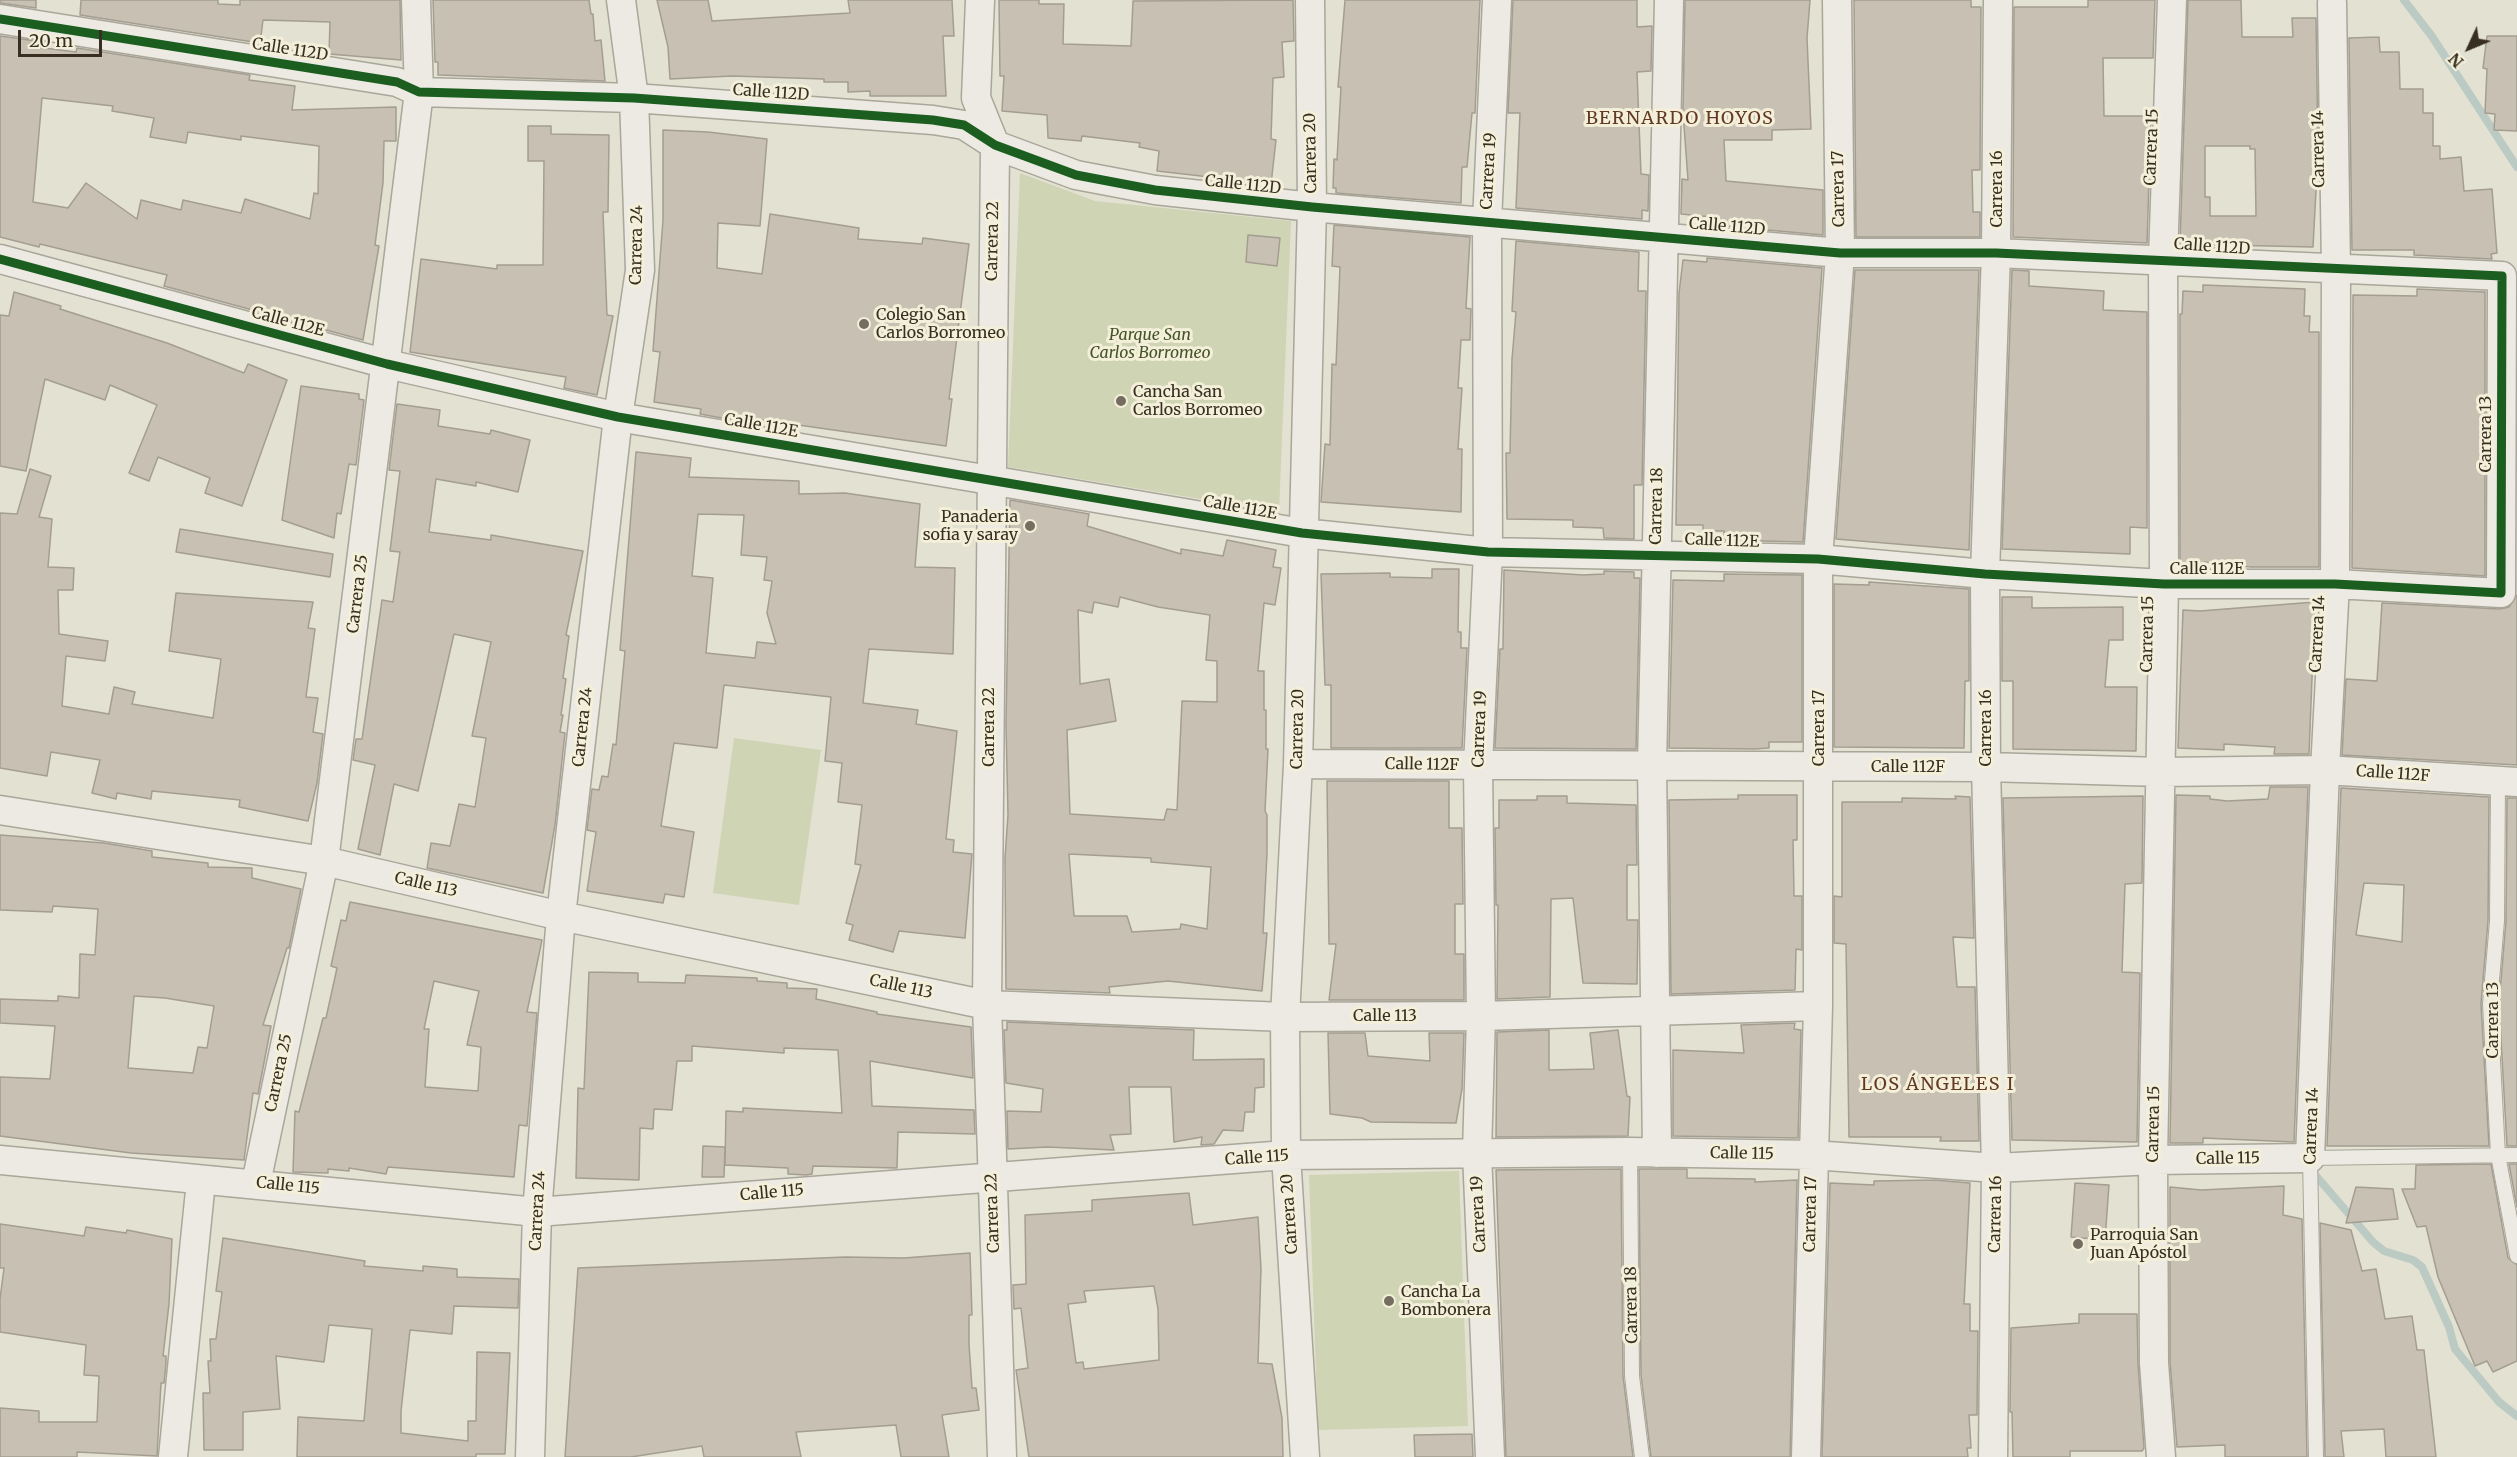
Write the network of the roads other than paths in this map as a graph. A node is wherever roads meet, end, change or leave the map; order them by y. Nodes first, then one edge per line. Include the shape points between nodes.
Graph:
1 (416, 0) edge
2 (621, 0) edge
3 (980, 0) edge
4 (1310, 0) edge
5 (1497, 0) edge
6 (1669, 0) edge
7 (1838, 0) edge
8 (1998, 0) edge
9 (2172, 0) edge
10 (2332, 3) dead end
11 (0, 19) edge
12 (418, 92) junction
13 (634, 98) junction
14 (994, 145) junction
15 (1312, 207) junction
16 (1487, 222) junction
17 (1662, 236) junction
18 (1840, 253) junction
19 (1996, 253) junction
20 (0, 259) edge
21 (2163, 259) junction
22 (2336, 269) junction
23 (2502, 276) joint
24 (387, 364) junction
25 (618, 417) junction
26 (990, 480) junction
27 (1302, 533) junction
28 (1488, 552) junction
29 (1656, 554) junction
30 (1818, 558) junction
31 (1985, 574) junction
32 (2164, 584) junction
33 (2335, 584) junction
34 (2509, 594) edge
35 (1298, 764) junction
36 (1652, 765) junction
37 (1478, 766) junction
38 (1819, 767) junction
39 (1986, 767) junction
40 (2325, 770) junction
41 (2161, 772) junction
42 (2508, 781) edge
43 (0, 810) edge
44 (324, 861) junction
45 (561, 916) junction
46 (987, 1005) junction
47 (1818, 1006) junction
48 (1654, 1012) junction
49 (1481, 1016) junction
50 (1285, 1017) junction
51 (1643, 1152) junction
52 (1477, 1153) junction
53 (1286, 1155) junction
54 (1813, 1155) junction
55 (2498, 1155) junction
56 (2517, 1155) edge
57 (2310, 1158) junction
58 (0, 1160) edge
59 (2153, 1160) junction
60 (1996, 1168) junction
61 (991, 1176) junction
62 (201, 1181) junction
63 (256, 1182) junction
64 (537, 1212) junction
65 (2517, 1256) edge
66 (173, 1457) edge
67 (530, 1457) edge
68 (1002, 1457) edge
69 (1305, 1457) edge
70 (1490, 1457) edge
71 (1642, 1457) edge
72 (1806, 1457) edge
73 (1993, 1457) edge
74 (2161, 1457) edge
75 (2316, 1457) edge

1 - 12 street, Carrera 25
2 - 13 street, Carrera 24
3 - 14 street, Carrera 22 via 976,98
4 - 15 street, Carrera 20
5 - 16 street, Carrera 19
6 - 17 street, Carrera 18
7 - 18 street, Carrera 17
8 - 19 street, Carrera 16
9 - 21 street, Carrera 15
10 - 22 street, Carrera 14
11 - 12 street, Calle 112D via 397,82
12 - 13 street, Calle 112D
12 - 24 street, Carrera 25
13 - 14 street, Calle 112D via 933,120 964,125
13 - 25 street, Carrera 24 via 639,270
14 - 15 street, Calle 112D via 1087,177 1155,190
14 - 26 street, Carrera 22
15 - 16 street, Calle 112D
15 - 27 street, Carrera 20
16 - 17 street, Calle 112D
16 - 28 street, Carrera 19
17 - 18 street, Calle 112D
17 - 29 street, Carrera 18
18 - 19 street, Calle 112D
18 - 30 street, Carrera 17
19 - 21 street, Calle 112D
19 - 31 street, Carrera 16
20 - 24 street, Calle 112E
21 - 22 street, Calle 112D
21 - 32 street, Carrera 15
22 - 23 street, Calle 112D
22 - 33 street, Carrera 14
23 - 34 street, Carrera 13
24 - 25 street, Calle 112E
24 - 44 street, Carrera 25
25 - 26 street, Calle 112E
25 - 45 street, Carrera 24
26 - 27 street, Calle 112E
26 - 46 street, Carrera 22
27 - 28 street, Calle 112E
27 - 35 street, Carrera 20
28 - 29 street, Calle 112E
28 - 37 street, Carrera 19
29 - 30 street, Calle 112E
29 - 36 street, Carrera 18
30 - 31 street, Calle 112E
30 - 38 street, Carrera 17
31 - 32 street, Calle 112E
31 - 39 street, Carrera 16
32 - 33 street, Calle 112E
32 - 41 street, Carrera 15
33 - 34 street, Calle 112E
33 - 40 street, Carrera 14
35 - 37 street, Calle 112F
35 - 50 street, Carrera 20
36 - 37 street, Calle 112F
36 - 38 street, Calle 112F
36 - 48 street, Carrera 18
37 - 49 street, Carrera 19
38 - 39 street, Calle 112F
38 - 47 street, Carrera 17
39 - 41 street, Calle 112F
39 - 60 street, Carrera 16
40 - 41 street, Calle 112F
40 - 42 street, Calle 112F
40 - 57 street, Carrera 14
41 - 59 street, Carrera 15
42 - 55 lane, Carrera 13 via 2490,1004
43 - 44 street, Calle 113
44 - 45 street, Calle 113
44 - 63 street, Carrera 25
45 - 46 street, Calle 113
45 - 64 street, Carrera 24
46 - 50 street, Calle 113
46 - 61 street, Carrera 22
47 - 48 street, Calle 113
47 - 54 street, Carrera 17
48 - 49 street, Calle 113
48 - 51 street, Carrera 18
49 - 50 street, Calle 113
49 - 52 street, Carrera 19
50 - 53 street, Carrera 20
51 - 52 street, Calle 115
51 - 54 street, Calle 115
51 - 71 lane, Carrera 18 via 1632,1376
52 - 53 street, Calle 115
52 - 70 street, Carrera 19
53 - 61 street, Calle 115
53 - 69 street, Carrera 20
54 - 60 street, Calle 115
54 - 72 street, Carrera 17
55 - 56 lane, Calle 115
55 - 57 lane, Calle 115
55 - 65 lane, Carrera 13
57 - 59 street, Calle 115
57 - 75 lane, Carrera 14
58 - 62 street, Calle 115
59 - 60 street, Calle 115
59 - 74 street, Carrera 15 via 2154,1363
60 - 73 street, Carrera 16
61 - 64 street, Calle 115
61 - 68 street, Carrera 22
62 - 63 street, Calle 115
62 - 66 street
63 - 64 street, Calle 115
64 - 67 street, Carrera 24

